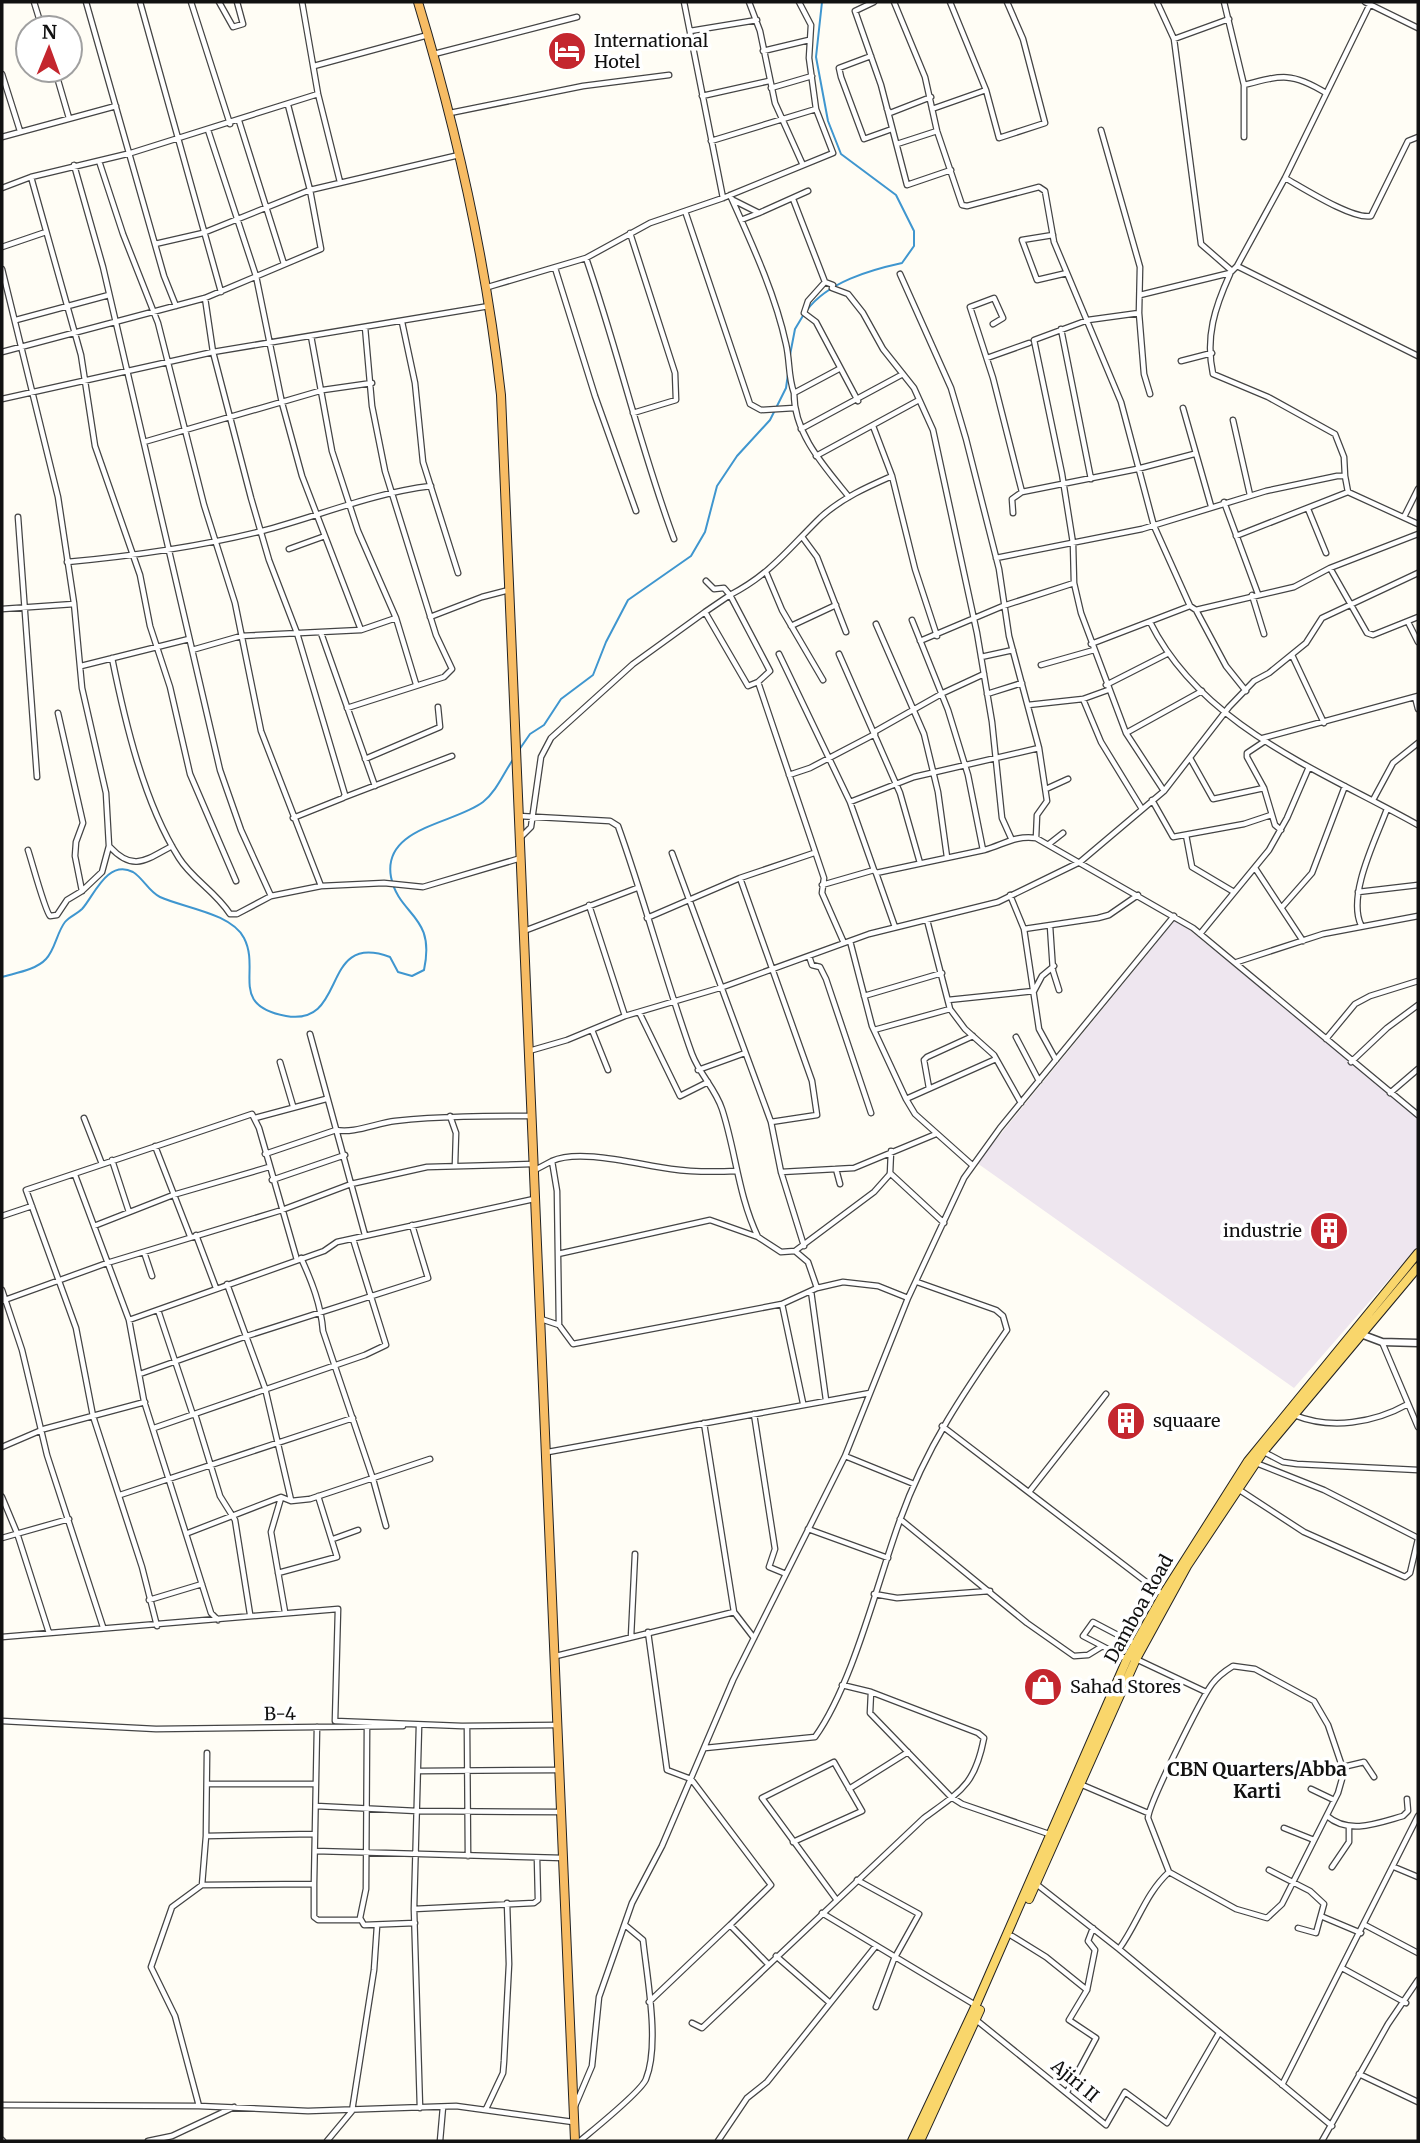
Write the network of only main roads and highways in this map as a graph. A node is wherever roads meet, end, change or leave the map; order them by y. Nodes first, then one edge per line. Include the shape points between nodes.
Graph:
1 (418, 2) edge
2 (1418, 1253) edge
3 (1418, 1267) edge
4 (1402, 1281) junction
5 (1357, 1332) junction
6 (1131, 1658) junction
7 (1076, 1782) junction
8 (1033, 1883) junction
9 (979, 2006) junction
10 (973, 2018) junction
11 (575, 2141) edge
12 (912, 2141) edge
13 (920, 2141) edge

1 - 11 highway via 461,155 488,288 501,395
2 - 4 main road, Damboa Road
3 - 4 main road, Damboa Road
4 - 5 main road, Damboa Road
5 - 6 main road, Damboa Road via 1237,1488
5 - 6 main road, Damboa Road via 1248,1461 1163,1595
6 - 7 main road, Damboa Road
7 - 8 main road, Damboa Road
7 - 8 main road, Damboa Road via 1049,1835
8 - 9 main road, Damboa Road
8 - 9 main road, Damboa Road
9 - 10 main road, Damboa Road
10 - 12 main road, Damboa Road
10 - 13 main road, Damboa Road

